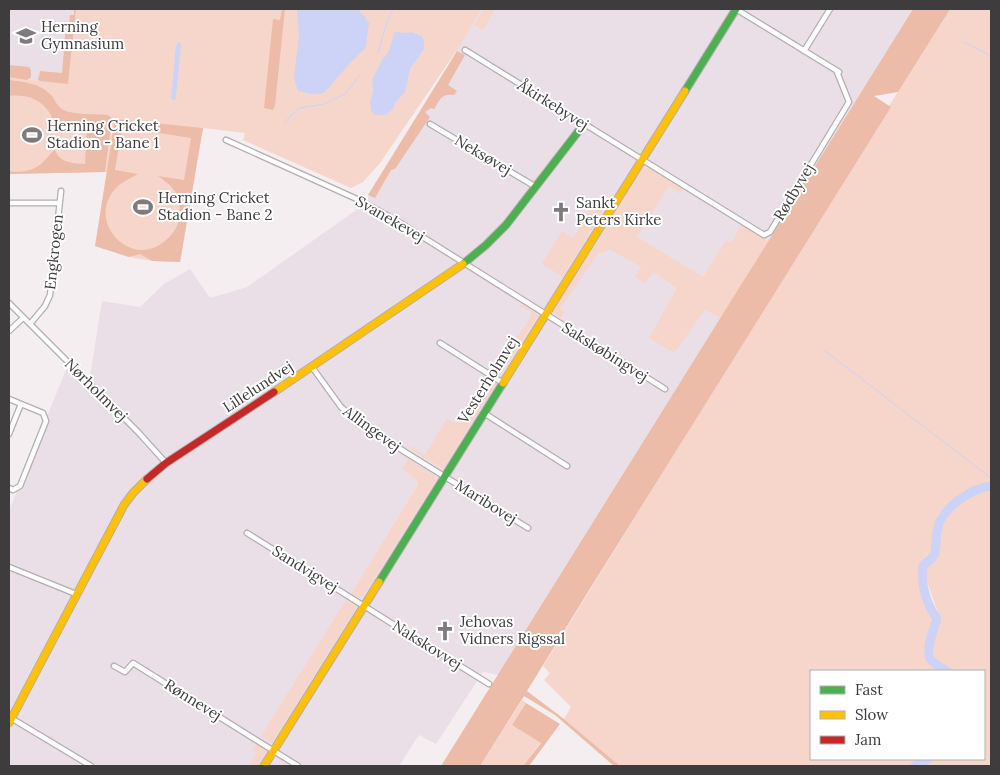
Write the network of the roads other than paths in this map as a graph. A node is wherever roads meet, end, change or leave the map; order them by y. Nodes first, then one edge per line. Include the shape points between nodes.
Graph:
1 (736, 9) edge
2 (830, 9) edge
3 (465, 50) dead end
4 (804, 51) junction
5 (430, 124) dead end
6 (584, 124) junction
7 (226, 140) dead end
8 (642, 160) junction
9 (536, 188) junction
10 (61, 191) dead end
11 (9, 203) edge
12 (59, 203) junction
13 (464, 263) junction
14 (9, 304) edge
15 (546, 314) junction
16 (23, 318) junction
17 (30, 324) junction
18 (9, 331) edge
19 (440, 343) dead end
20 (312, 367) junction
21 (503, 383) junction
22 (665, 389) dead end
23 (9, 399) edge
24 (21, 404) junction
25 (484, 414) junction
26 (9, 434) edge
27 (166, 463) junction
28 (568, 466) dead end
29 (445, 477) junction
30 (9, 488) edge
31 (528, 528) dead end
32 (247, 533) dead end
33 (9, 567) edge
34 (76, 594) junction
35 (364, 606) junction
36 (114, 666) dead end
37 (489, 684) dead end
38 (10, 721) edge
39 (273, 750) junction
40 (91, 766) edge
41 (264, 766) edge
42 (298, 766) edge

1 - 4 street
1 - 8 street, Vesterholmvej
2 - 4 street
3 - 6 street, Åkirkebyvej
4 - 8 street, Rødbyvej via 839,73 848,102 770,232 764,235
5 - 9 street, Neksøvej
6 - 8 street, Åkirkebyvej
6 - 9 street, Lillelundvej
7 - 13 street, Svanekevej via 359,200
8 - 15 street, Vesterholmvej
9 - 13 street, Lillelundvej via 506,225
10 - 12 street, Engkrogen
11 - 12 street, Engkrogen
12 - 17 street, Engkrogen via 50,295
13 - 15 street, Svanekevej
13 - 20 street, Lillelundvej
14 - 16 street, Nørholmvej
15 - 21 street, Vesterholmvej
15 - 22 street, Sakskøbingvej
16 - 17 street, Nørholmvej
16 - 18 street
17 - 27 street, Nørholmvej
19 - 21 street
20 - 27 street, Lillelundvej
20 - 29 street, Allingevej via 341,407 355,419
21 - 25 street, Vesterholmvej
23 - 24 street
24 - 26 street
24 - 30 street via 43,413 46,421 20,486 13,490
25 - 28 street
25 - 29 street, Vesterholmvej
27 - 34 street, Lillelundvej via 147,478 124,505
29 - 31 street, Maribovej
29 - 35 street, Vesterholmvej
32 - 35 street, Sandvigvej
33 - 34 street
34 - 38 street, Lillelundvej
35 - 37 street, Nakskovvej
35 - 39 street, Vesterholmvej
36 - 39 street, Rønnevej via 125,672 133,663
38 - 40 street
39 - 41 street, Vesterholmvej
39 - 42 street

